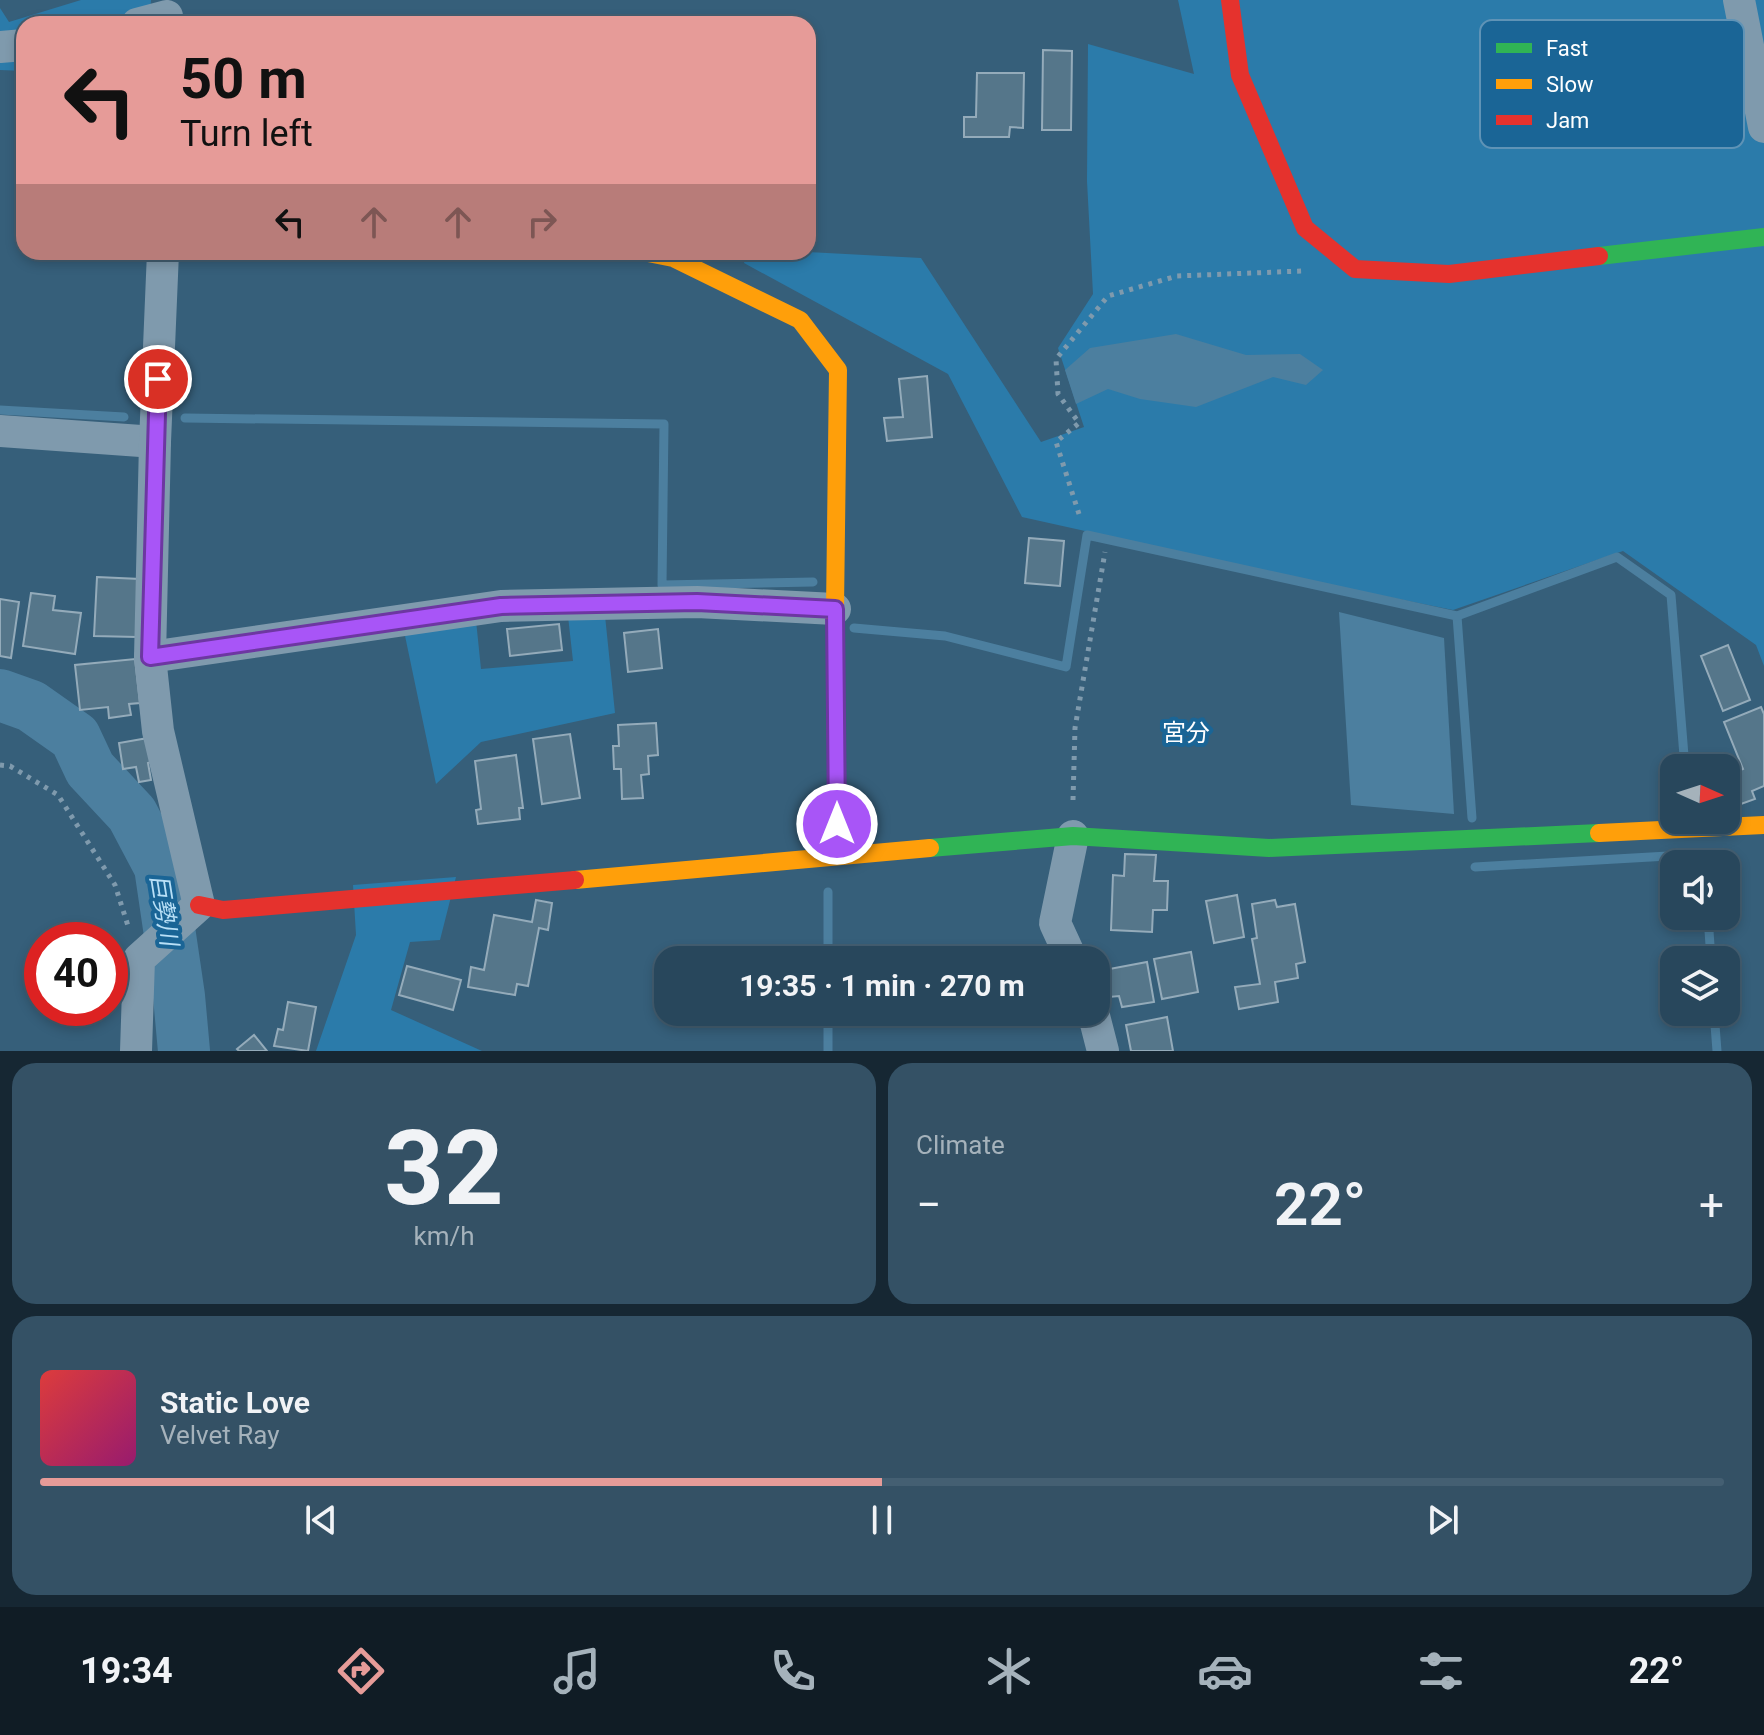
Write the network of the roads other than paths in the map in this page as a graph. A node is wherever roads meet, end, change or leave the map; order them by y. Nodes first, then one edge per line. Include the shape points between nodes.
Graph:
1 (1230, 0) edge
2 (1739, 0) edge
3 (1743, 20) edge
4 (1744, 25) edge
5 (1764, 127) edge
6 (1764, 237) edge
7 (163, 260) edge
8 (677, 260) edge
9 (0, 431) edge
10 (155, 442) junction
11 (835, 609) junction
12 (150, 657) junction
13 (1764, 825) edge
14 (1073, 836) junction
15 (837, 855) junction
16 (199, 905) junction
17 (1066, 946) edge
18 (1097, 1026) edge
19 (136, 1051) edge
20 (1103, 1051) edge

1 - 6 street via 1240,75 1305,228 1355,269 1449,274
2 - 3 street
4 - 5 street
7 - 10 street
8 - 11 street via 800,320 838,370
9 - 10 street
10 - 12 street
11 - 12 street via 697,602 501,606
11 - 15 street
12 - 16 street via 158,731
13 - 14 street via 1269,848
14 - 15 street
14 - 17 street via 1055,923
15 - 16 street via 239,909
16 - 19 street via 139,959
18 - 20 street

